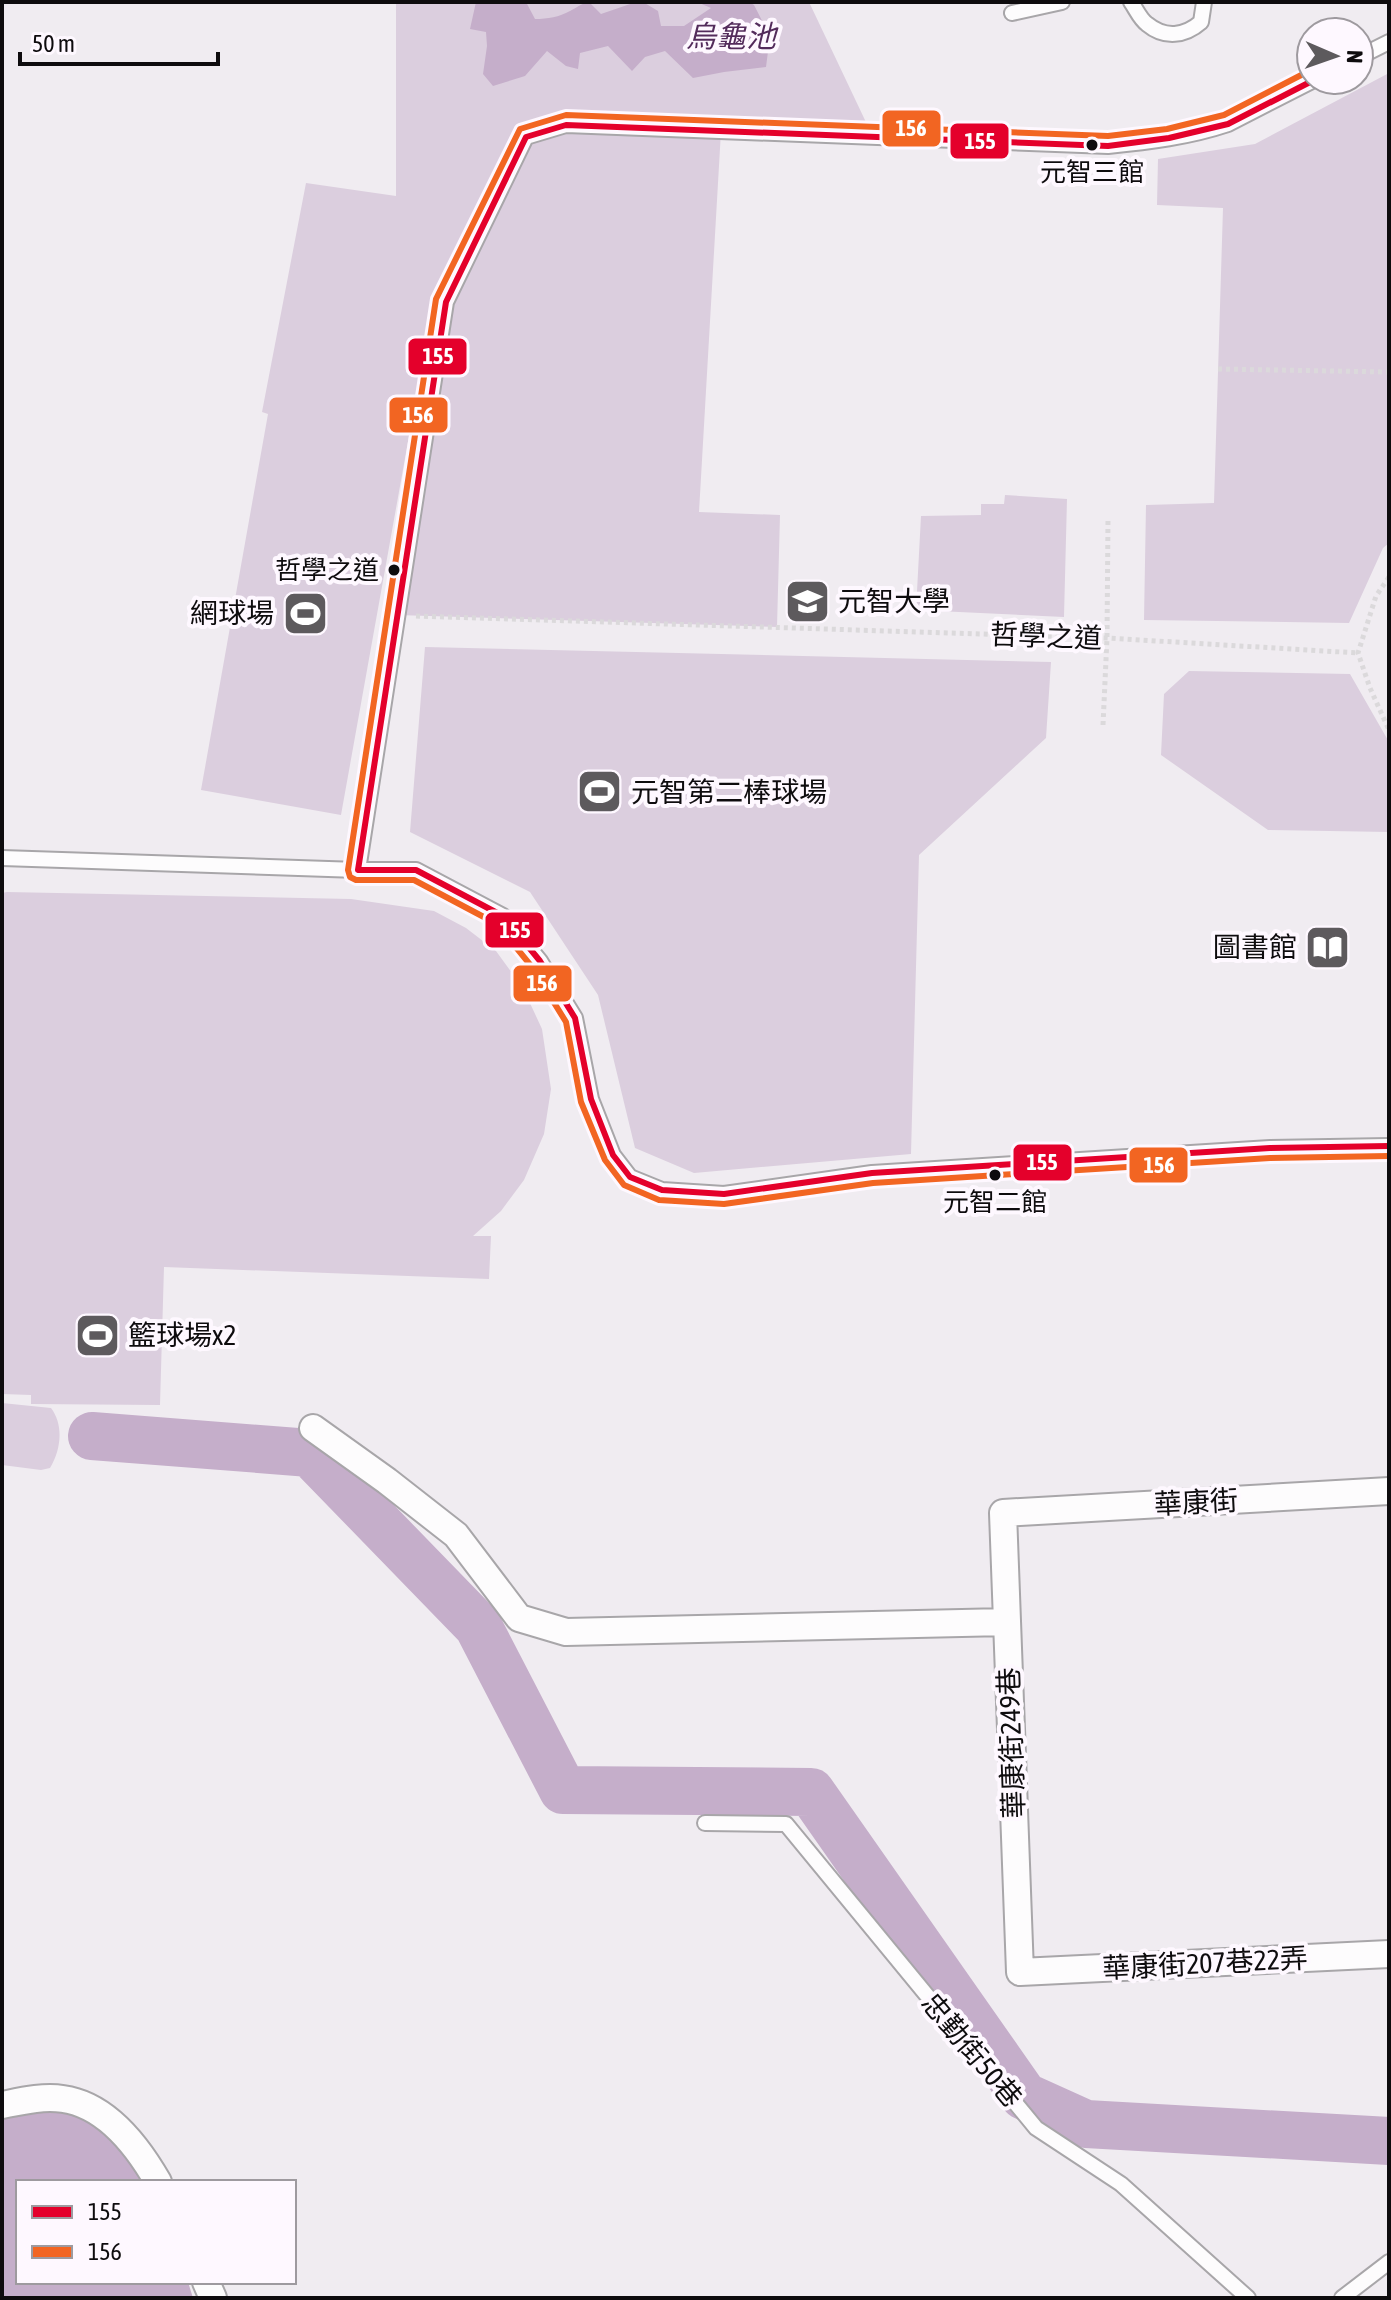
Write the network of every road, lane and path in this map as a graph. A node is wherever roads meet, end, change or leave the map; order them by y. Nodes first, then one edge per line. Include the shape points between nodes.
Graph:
1 (1062, 2) edge
2 (1131, 2) edge
3 (1204, 2) edge
4 (1012, 13) dead end
5 (1295, 90) edge
6 (1218, 369) dead end
7 (1389, 372) edge
8 (1108, 519) dead end
9 (1389, 577) edge
10 (397, 615) junction
11 (1107, 638) junction
12 (1358, 653) junction
13 (1103, 725) dead end
14 (1389, 730) edge
15 (2, 858) edge
16 (358, 870) junction
17 (1389, 1146) edge
18 (313, 1428) dead end
19 (1389, 1491) edge
20 (1003, 1513) joint
21 (1006, 1622) junction
22 (705, 1823) dead end
23 (1389, 1954) edge
24 (1020, 1972) joint
25 (2, 2105) edge
26 (157, 2180) edge
27 (1389, 2262) edge
28 (1248, 2298) edge
29 (1342, 2298) edge

1 - 4 lane
2 - 3 lane via 1146,24 1166,34 1188,33 1201,22
5 - 10 lane via 1216,128 1108,146 566,125 526,137 446,302
6 - 7 path
8 - 11 path
9 - 12 path via 1376,596
10 - 11 path, 哲學之道
10 - 16 lane
11 - 12 path, 哲學之道
11 - 13 path
12 - 14 path
15 - 16 lane
16 - 17 lane via 416,870 503,916 540,961 575,1018 591,1099 613,1155 630,1177 662,1190 724,1194 872,1173 1270,1148
18 - 21 street via 456,1535 519,1618 566,1632
19 - 20 street, 華康街
20 - 21 street, 華康街249巷
21 - 24 street, 華康街249巷
22 - 28 lane, 忠勤街50巷 via 786,1824 1036,2128 1121,2184
23 - 24 street, 華康街207巷22弄
25 - 26 street via 65,2099 92,2110 123,2133
27 - 29 lane

